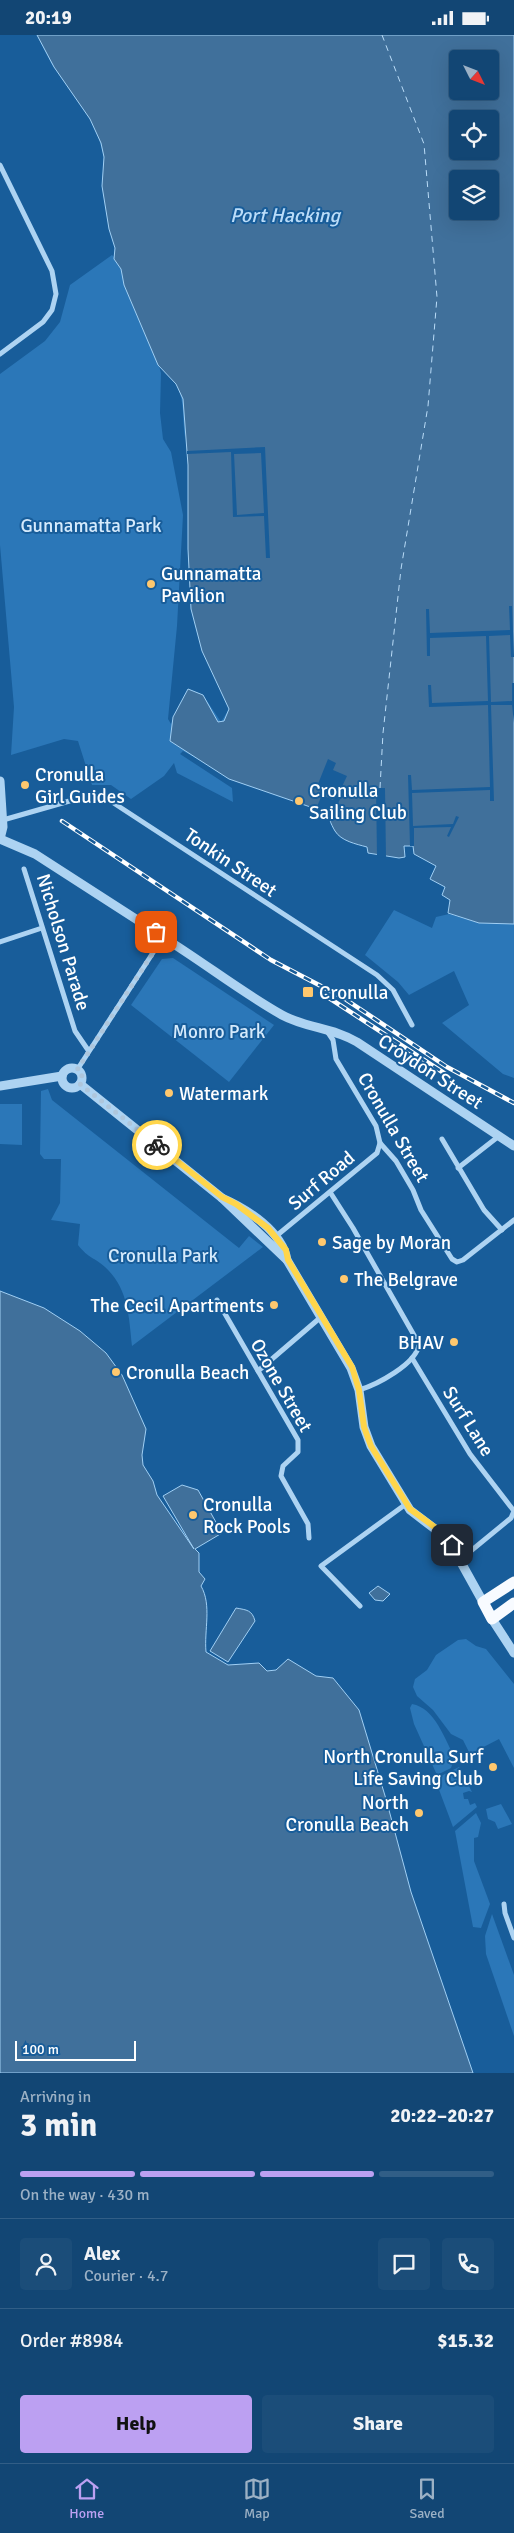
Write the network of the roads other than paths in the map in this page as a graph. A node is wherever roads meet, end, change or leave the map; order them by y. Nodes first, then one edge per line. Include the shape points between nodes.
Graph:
1 (0, 165) edge
2 (0, 354) edge
3 (0, 781) edge
4 (3, 820) junction
5 (0, 839) edge
6 (24, 869) dead end
7 (42, 929) junction
8 (156, 932) junction
9 (170, 941) junction
10 (0, 942) edge
11 (158, 945) junction
12 (412, 1025) dead end
13 (327, 1031) junction
14 (88, 1050) junction
15 (77, 1070) junction
16 (62, 1076) junction
17 (80, 1084) junction
18 (0, 1086) edge
19 (499, 1136) junction
20 (442, 1139) dead end
21 (380, 1143) junction
22 (514, 1146) edge
23 (458, 1168) junction
24 (330, 1192) junction
25 (514, 1220) edge
26 (502, 1230) junction
27 (273, 1238) junction
28 (216, 1300) dead end
29 (321, 1317) junction
30 (412, 1358) junction
31 (258, 1371) junction
32 (359, 1390) junction
33 (406, 1505) junction
34 (308, 1538) dead end
35 (461, 1559) junction
36 (511, 1584) edge
37 (514, 1598) edge
38 (483, 1602) junction
39 (514, 1603) edge
40 (360, 1606) dead end
41 (492, 1619) junction
42 (514, 1653) edge
43 (504, 1904) dead end
44 (514, 1938) edge

1 - 2 street via 52,271 56,294 52,310 44,321
3 - 4 street
4 - 5 street
4 - 12 street, Tonkin Street via 87,796 109,800 377,975 393,990
5 - 8 street via 36,854
6 - 7 street, Nicholson Parade
7 - 10 street
7 - 14 street, Nicholson Parade via 75,1031
8 - 9 street via 168,931
8 - 11 street via 154,939
9 - 11 street
9 - 13 street via 282,1015
11 - 14 street
13 - 19 street, Croydon Street via 357,1042
13 - 21 street, Cronulla Street via 333,1040 336,1059 376,1126
14 - 15 street
15 - 16 street via 68,1069
15 - 17 street via 82,1076
16 - 17 street via 67,1087 76,1088
16 - 18 street
17 - 27 street via 222,1197 244,1209
19 - 22 street, Croydon Street
19 - 23 street
20 - 23 street
21 - 24 street, Surf Road via 377,1153
21 - 26 street, Cronulla Street via 396,1161 425,1217 457,1262 463,1261
23 - 26 street via 484,1210
24 - 27 street, Surf Road
24 - 30 street via 417,1338 419,1347
25 - 26 street
27 - 29 street via 286,1250 288,1260
28 - 31 street, Ozone Street
29 - 31 street
29 - 32 street via 352,1367
30 - 32 street via 383,1380
30 - 35 street, Surf Lane via 470,1454 514,1511 512,1517
31 - 34 street, Ozone Street via 298,1440 298,1452 284,1466 281,1476 308,1524
32 - 33 street via 367,1436
33 - 35 street via 445,1535
33 - 40 street via 320,1566
35 - 38 street
36 - 37 main road via 507,1595
36 - 38 main road
38 - 41 main road
39 - 41 main road
41 - 42 street
43 - 44 street

